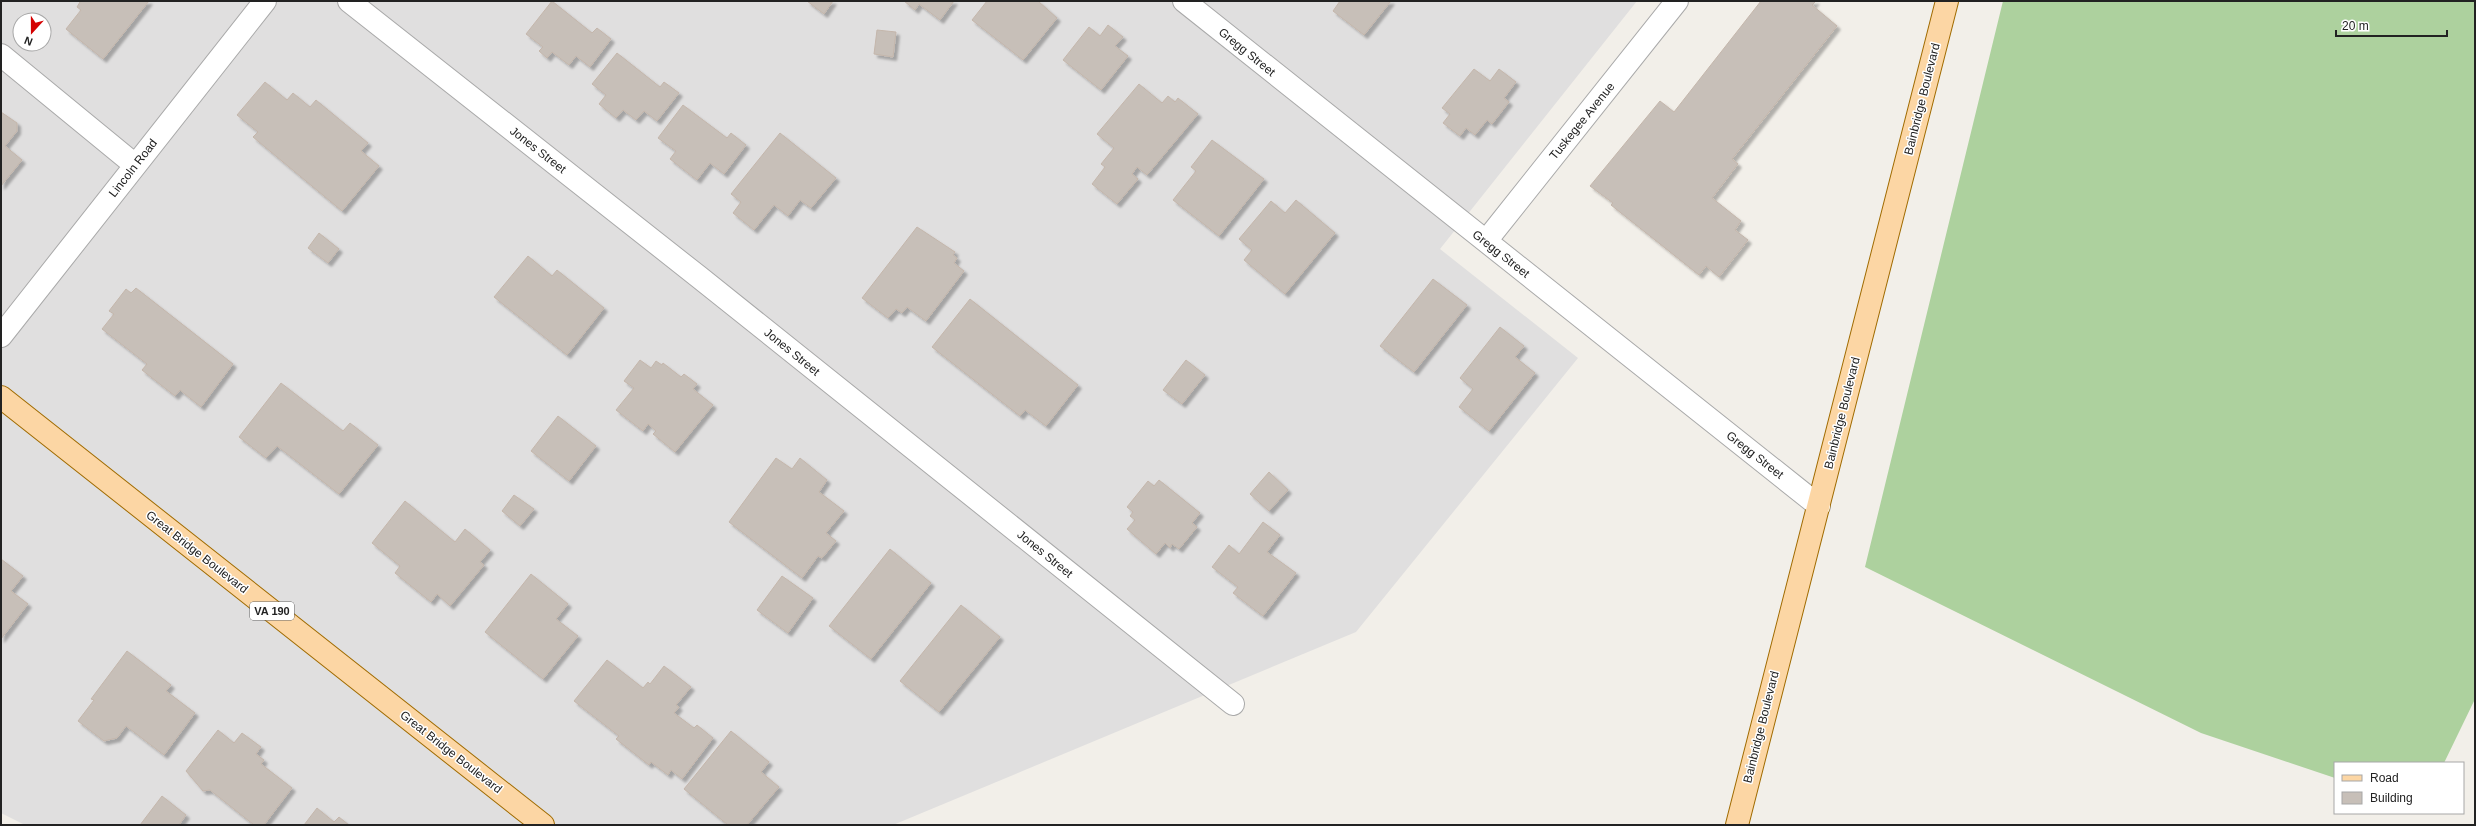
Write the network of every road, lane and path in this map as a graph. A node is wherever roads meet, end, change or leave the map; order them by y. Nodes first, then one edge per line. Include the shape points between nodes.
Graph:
1 (265, 1) edge
2 (349, 1) edge
3 (1184, 1) edge
4 (1677, 1) edge
5 (1947, 1) edge
6 (1, 55) edge
7 (135, 165) junction
8 (1486, 241) junction
9 (1, 336) edge
10 (1, 397) edge
11 (1819, 506) junction
12 (1233, 704) dead end
13 (543, 825) edge
14 (1736, 825) edge

1 - 7 street, Lincoln Road
2 - 12 street, Jones Street
3 - 8 street, Gregg Street
4 - 8 street, Tuskegee Avenue
5 - 11 main road, Bainbridge Boulevard
6 - 7 street
7 - 9 street, Lincoln Road
8 - 11 street, Gregg Street
10 - 13 main road, Great Bridge Boulevard / VA 190
11 - 14 main road, Bainbridge Boulevard

